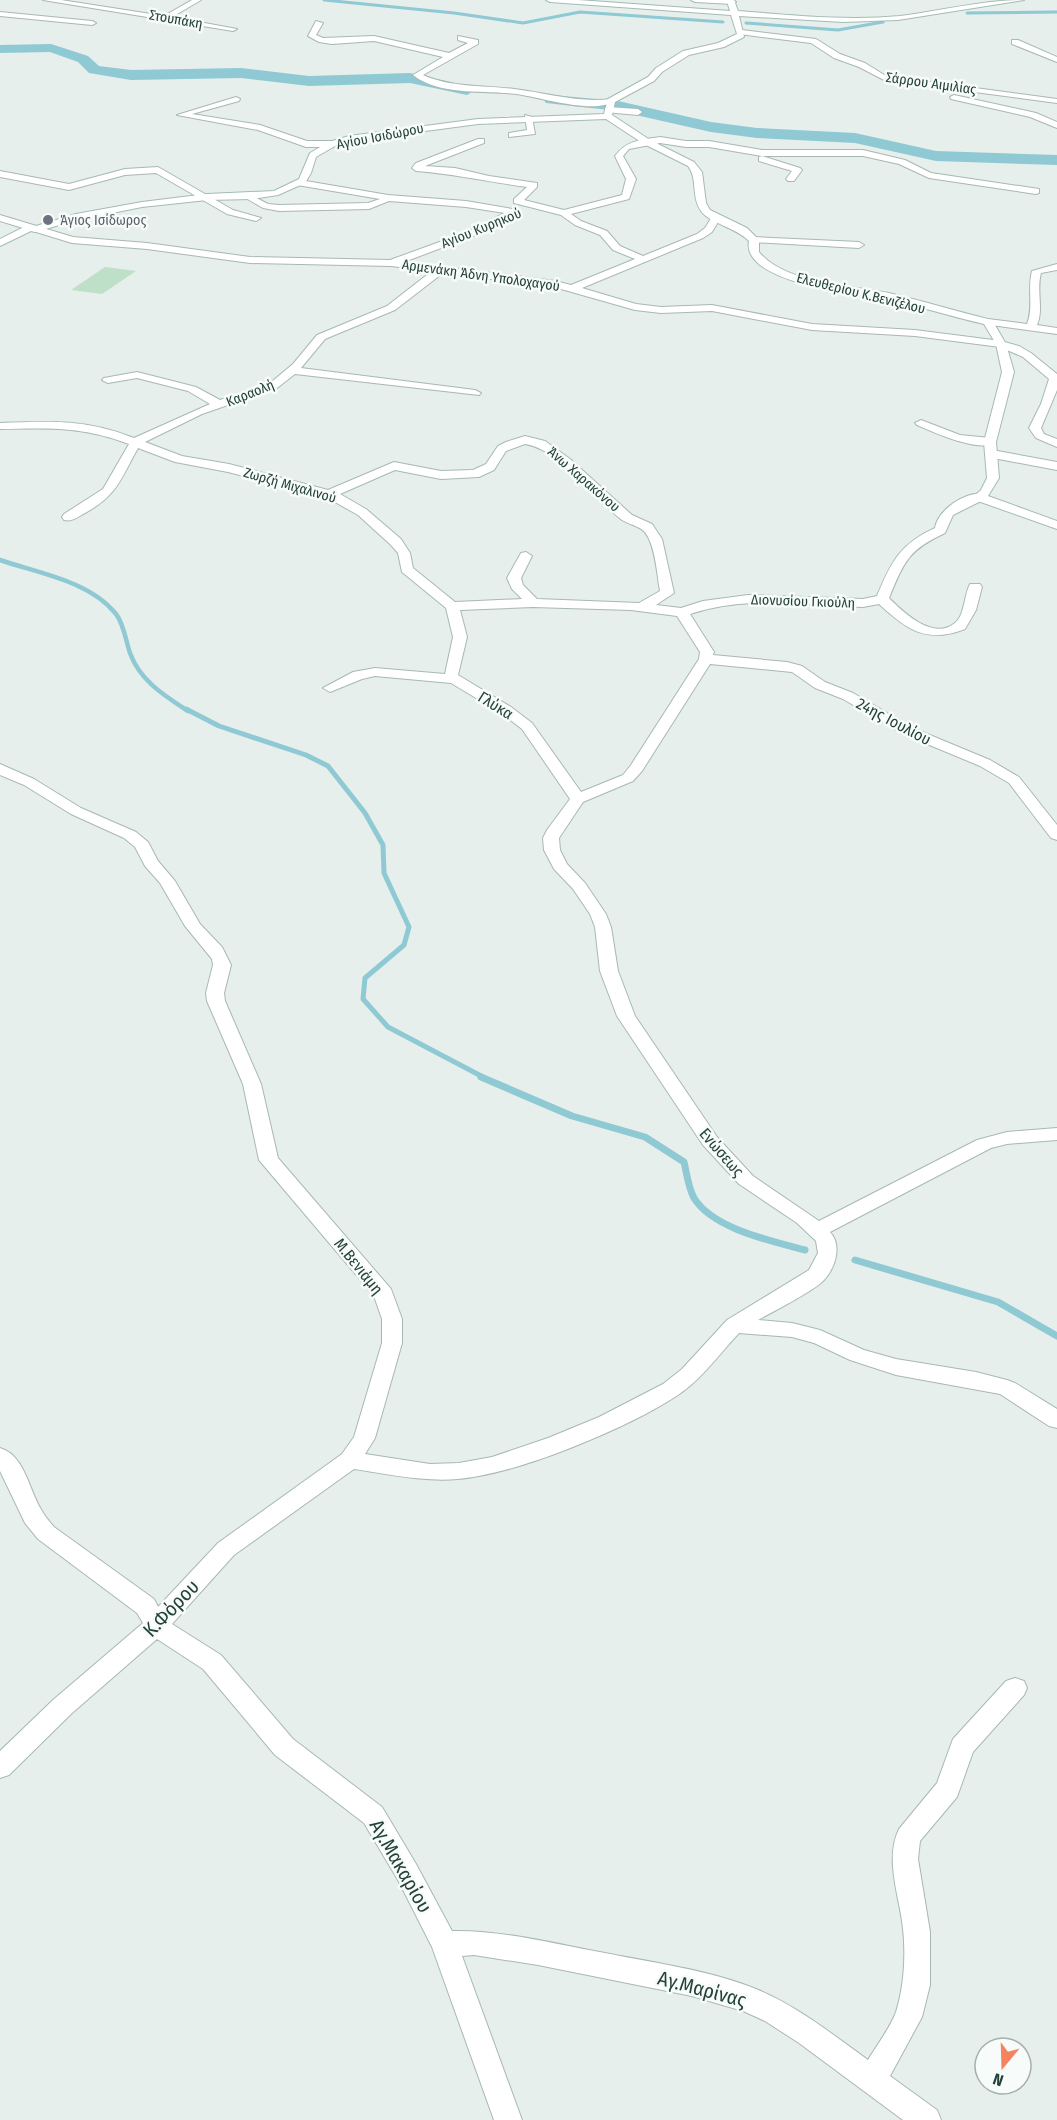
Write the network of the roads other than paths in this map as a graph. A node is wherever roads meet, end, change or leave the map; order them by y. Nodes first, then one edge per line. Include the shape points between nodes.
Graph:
1 (47, 0) edge
2 (197, 0) edge
3 (550, 0) edge
4 (695, 0) edge
5 (1020, 0) edge
6 (665, 9) junction
7 (734, 9) edge
8 (0, 14) edge
9 (167, 17) junction
10 (818, 19) junction
11 (92, 23) dead end
12 (319, 23) dead end
13 (233, 29) dead end
14 (742, 32) junction
15 (461, 38) dead end
16 (1015, 42) dead end
17 (450, 56) junction
18 (1057, 60) edge
19 (930, 74) dead end
20 (886, 78) junction
21 (236, 99) dead end
22 (1057, 101) edge
23 (609, 108) junction
24 (638, 112) dead end
25 (528, 117) junction
26 (1057, 125) edge
27 (512, 135) dead end
28 (481, 141) dead end
29 (646, 141) junction
30 (332, 144) junction
31 (743, 151) junction
32 (0, 174) edge
33 (791, 179) dead end
34 (300, 183) junction
35 (1036, 191) dead end
36 (208, 197) junction
37 (249, 197) junction
38 (388, 198) junction
39 (538, 208) junction
40 (514, 212) junction
41 (564, 213) junction
42 (0, 218) edge
43 (256, 218) dead end
44 (716, 218) junction
45 (33, 228) junction
46 (754, 240) junction
47 (0, 243) edge
48 (859, 245) dead end
49 (645, 260) junction
50 (391, 264) junction
51 (1057, 267) edge
52 (440, 270) junction
53 (574, 288) junction
54 (988, 322) junction
55 (1030, 328) junction
56 (1057, 331) edge
57 (1001, 344) junction
58 (292, 370) junction
59 (108, 380) dead end
60 (475, 393) dead end
61 (220, 405) junction
62 (921, 423) dead end
63 (0, 426) edge
64 (137, 441) junction
65 (1057, 443) edge
66 (991, 448) junction
67 (1057, 466) edge
68 (330, 494) junction
69 (979, 497) junction
70 (68, 517) dead end
71 (1057, 525) edge
72 (526, 556) dead end
73 (975, 587) dead end
74 (882, 599) junction
75 (532, 603) junction
76 (452, 606) junction
77 (642, 606) junction
78 (682, 612) junction
79 (706, 659) junction
80 (453, 679) junction
81 (330, 688) dead end
82 (0, 770) edge
83 (578, 799) junction
84 (1057, 835) edge
85 (1057, 1134) edge
86 (818, 1230) junction
87 (734, 1325) junction
88 (1057, 1420) edge
89 (0, 1456) edge
90 (350, 1460) junction
91 (156, 1626) junction
92 (1015, 1688) dead end
93 (0, 1767) edge
94 (444, 1944) junction
95 (873, 2079) junction
96 (508, 2120) edge
97 (927, 2120) edge

1 - 9 street, Στουπάκη
2 - 9 street
3 - 6 street
4 - 7 street
5 - 10 street via 885,20
6 - 7 street
6 - 7 street
7 - 10 street
7 - 10 street via 746,18
7 - 14 street
8 - 11 street
9 - 13 street, Στουπάκη
12 - 17 street via 312,36 323,40 382,40
14 - 20 street, Σάρρου Αιμιλίας via 813,41
14 - 23 street via 721,45 687,53
15 - 17 street via 475,42
16 - 18 street
17 - 23 street via 417,75 467,89 515,91
19 - 20 street
20 - 22 street, Σάρρου Αιμιλίας
20 - 26 street via 896,84 1043,118
21 - 30 street via 181,115 261,128 306,144
23 - 24 street
23 - 25 street, Αγίου Ισιδώρου
23 - 29 street
25 - 27 street via 532,132
25 - 30 street, Αγίου Ισιδώρου via 445,125
28 - 39 street via 416,168 534,185 516,200
29 - 31 street via 709,144
29 - 41 street via 626,147 620,156 632,178 626,197
29 - 44 street via 695,168 703,207
30 - 34 street, Αγίου Ισιδώρου via 310,157 308,172
31 - 33 street via 797,170
31 - 35 street via 863,153 902,162 929,175
32 - 36 street via 74,187 125,172 154,169
34 - 37 street via 279,192
34 - 38 street
36 - 37 street
36 - 43 street via 230,212
36 - 45 street via 78,216
37 - 38 street via 266,206 284,208 369,206
38 - 40 street
39 - 40 street, Αγίου Κυρηκού
39 - 41 street
40 - 50 street, Αγίου Κυρηκού via 470,234
41 - 49 street via 604,233 614,248
42 - 45 street, Αρμενάκη Άδνη Υπολοχαγού
44 - 46 street via 744,230
44 - 49 street via 710,230 700,236
45 - 47 street
45 - 50 street, Αρμενάκη Άδνη Υπολοχαγού via 72,240 250,260
46 - 48 street
46 - 54 street, Ελευθερίου Κ.Βενιζέλου via 752,251 756,257 792,276
49 - 53 street
50 - 52 street, Αρμενάκη Άδνη Υπολοχαγού
51 - 55 street via 1037,271 1032,284 1037,316
52 - 53 street, Αρμενάκη Άδνη Υπολοχαγού
52 - 58 street, Καραολή via 391,308 321,337
53 - 57 street, Αρμενάκη Άδνη Υπολοχαγού via 635,307 712,308 812,327 915,333
54 - 55 street
54 - 57 street
55 - 56 street
57 - 65 street, Αρμενάκη Άδνη Υπολοχαγού via 1021,352 1055,378 1035,428
57 - 66 street via 1008,372
58 - 60 street
58 - 61 street, Καραολή via 269,389
59 - 61 street via 136,375 192,389
61 - 64 street, Καραολή
62 - 66 street
63 - 64 street, Ζωρζή Μιχαλινού via 75,425
64 - 68 street, Ζωρζή Μιχαλινού via 179,459
64 - 70 street via 113,486
66 - 67 street
66 - 69 street via 993,478
68 - 76 street, Ζωρζή Μιχαλινού via 362,512 396,542 404,553 407,569
68 - 77 street, Άνω Χαρακόνου via 394,466 441,475 475,474 490,467 510,444 525,440 541,443 628,518 648,527 656,538 666,593
69 - 71 street
69 - 74 street via 946,513 941,530 910,548
72 - 75 street via 514,578
73 - 74 street via 960,626 943,632 924,632 914,627
74 - 78 street, Διονυσίου Γκιούλη via 863,603 724,601
75 - 76 street
75 - 77 street
76 - 80 street via 460,637
77 - 78 street
78 - 79 street via 707,652
79 - 83 street via 628,778
79 - 84 street, 24ης Ιουλίου via 797,669 820,686 848,696 908,731 985,763 1014,780
80 - 81 street via 375,672
80 - 83 street, Γλύκα via 527,726
82 - 90 street, Μ.Βενιάμη via 135,838 167,881 193,926 216,951 222,965 216,1001 252,1084 269,1160 384,1294 393,1319 392,1343 364,1438
83 - 86 street, Ενώσεως via 555,830 552,850 598,914 609,971 626,1016 722,1156 746,1180
85 - 86 street via 1007,1137 984,1144
86 - 87 street via 826,1239 828,1253 817,1275
87 - 88 street via 792,1330 896,1367 1007,1388
87 - 90 street via 671,1389 607,1423 556,1444 494,1465 459,1471 430,1472
89 - 91 street via 46,1533 146,1606
90 - 91 street, Κ.Φόρου via 226,1549
91 - 93 street, Κ.Φόρου
91 - 94 street, Αγ.Μακαρίου via 212,1662 284,1748 374,1815
92 - 95 street via 962,1747 948,1789 908,1837 905,1858 917,1932 916,1985 908,2017
94 - 95 street, Αγ.Μαρίνας via 474,1943 538,1953 692,1983 737,1996 775,2012
94 - 96 street, Αγ.Μακαρίου
95 - 97 street, Αγ.Μαρίνας

